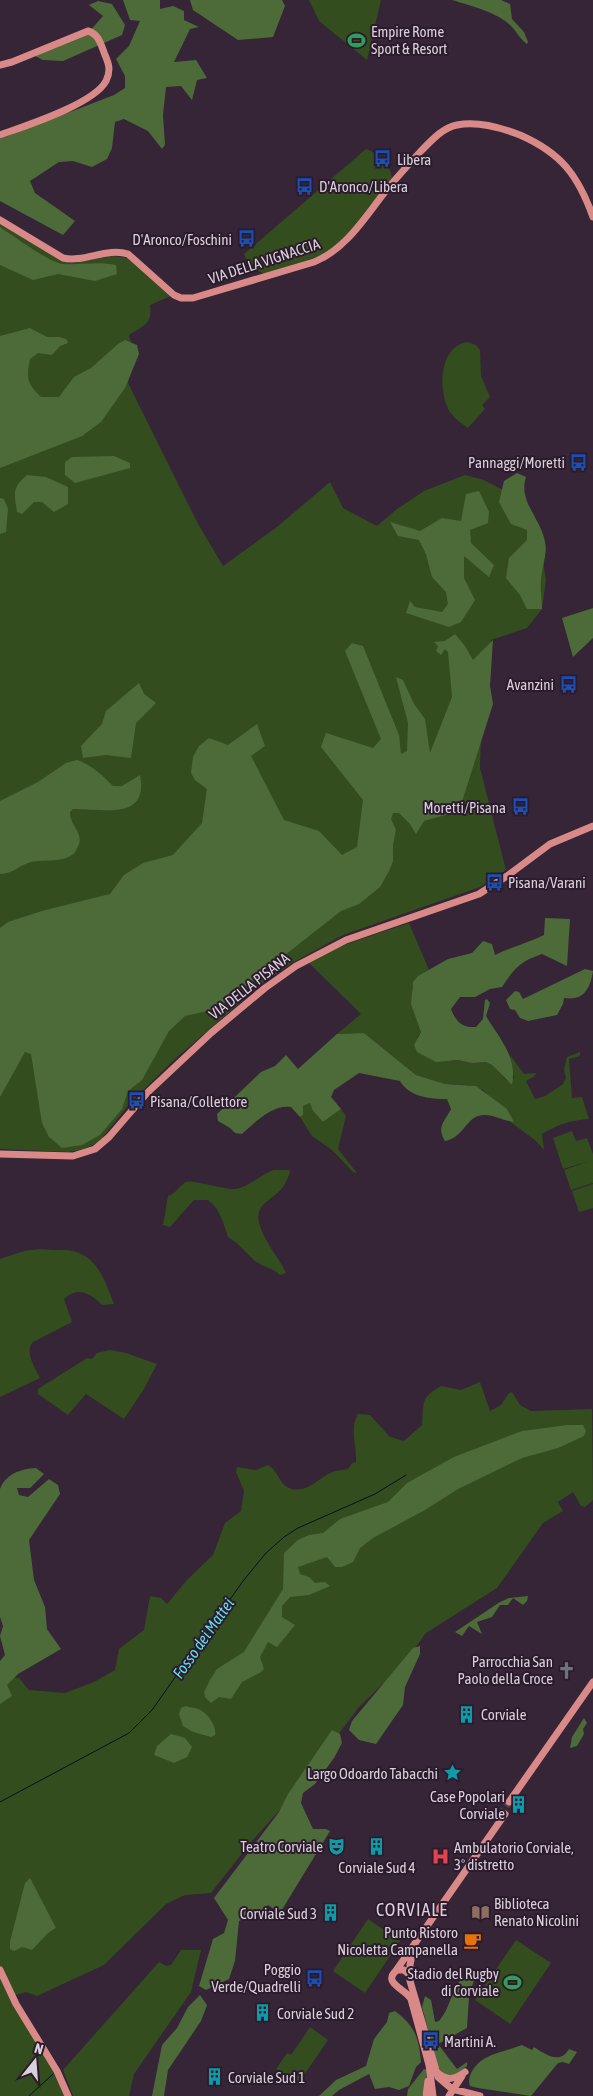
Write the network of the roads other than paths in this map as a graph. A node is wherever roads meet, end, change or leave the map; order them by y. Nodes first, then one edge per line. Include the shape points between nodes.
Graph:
1 (0, 65) edge
2 (0, 135) edge
3 (593, 214) edge
4 (0, 220) edge
5 (593, 826) edge
6 (0, 1154) edge
7 (593, 1682) edge
8 (513, 1799) tunnel mouth
9 (501, 1816) tunnel mouth
10 (417, 1940) junction
11 (0, 1970) edge
12 (395, 1972) junction
13 (410, 1978) junction
14 (400, 1988) junction
15 (432, 2067) junction
16 (450, 2093) edge
17 (68, 2096) edge
18 (426, 2096) edge
19 (433, 2096) edge
20 (480, 2096) edge

1 - 2 street via 88,31 98,37 110,70 104,84 86,99
3 - 4 street, VIA DELLA VIGNACCIA via 572,173 556,156 518,134 469,124 449,128 428,144 349,237 328,255 193,298 174,294 128,254 119,252 78,259 63,258
5 - 6 street, VIA DELLA PISANA via 550,844 479,894 346,940 289,971 211,1034 95,1149 73,1156
7 - 8 street
9 - 10 street
10 - 12 street
10 - 13 street
11 - 17 street
12 - 13 street via 402,1970
12 - 14 street via 392,1981
13 - 14 street via 405,1988
13 - 15 street
14 - 15 street via 411,1999
15 - 16 street
15 - 16 street via 451,2079 465,2072
15 - 18 street
15 - 19 street
16 - 20 street

